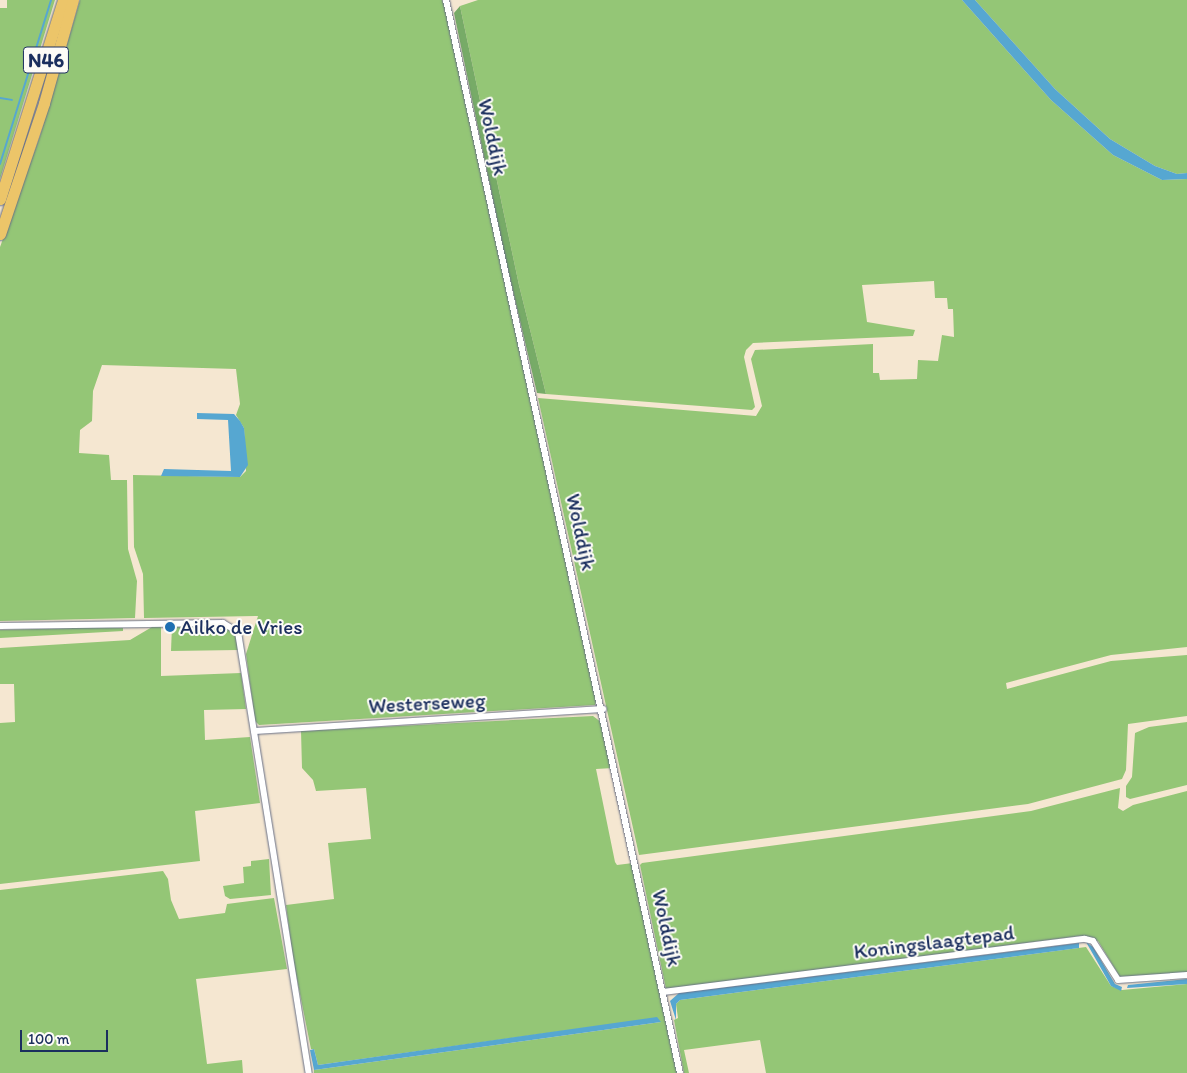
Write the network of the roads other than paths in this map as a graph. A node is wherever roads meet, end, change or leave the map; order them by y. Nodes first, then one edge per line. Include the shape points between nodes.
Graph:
1 (63, 0) edge
2 (73, 0) edge
3 (446, 0) edge
4 (0, 199) edge
5 (0, 234) edge
6 (0, 626) edge
7 (603, 709) junction
8 (254, 731) junction
9 (1187, 975) edge
10 (663, 992) junction
11 (310, 1073) edge
12 (680, 1073) edge

1 - 4 highway, N46
2 - 5 highway, N46 via 42,112
3 - 7 street, Wolddijk
6 - 8 street via 229,624 241,638
7 - 8 street, Westerseweg
7 - 10 street, Wolddijk
8 - 11 street
9 - 10 street, Koningslaagtepad via 1118,980 1097,946 1085,939
10 - 12 street, Wolddijk

